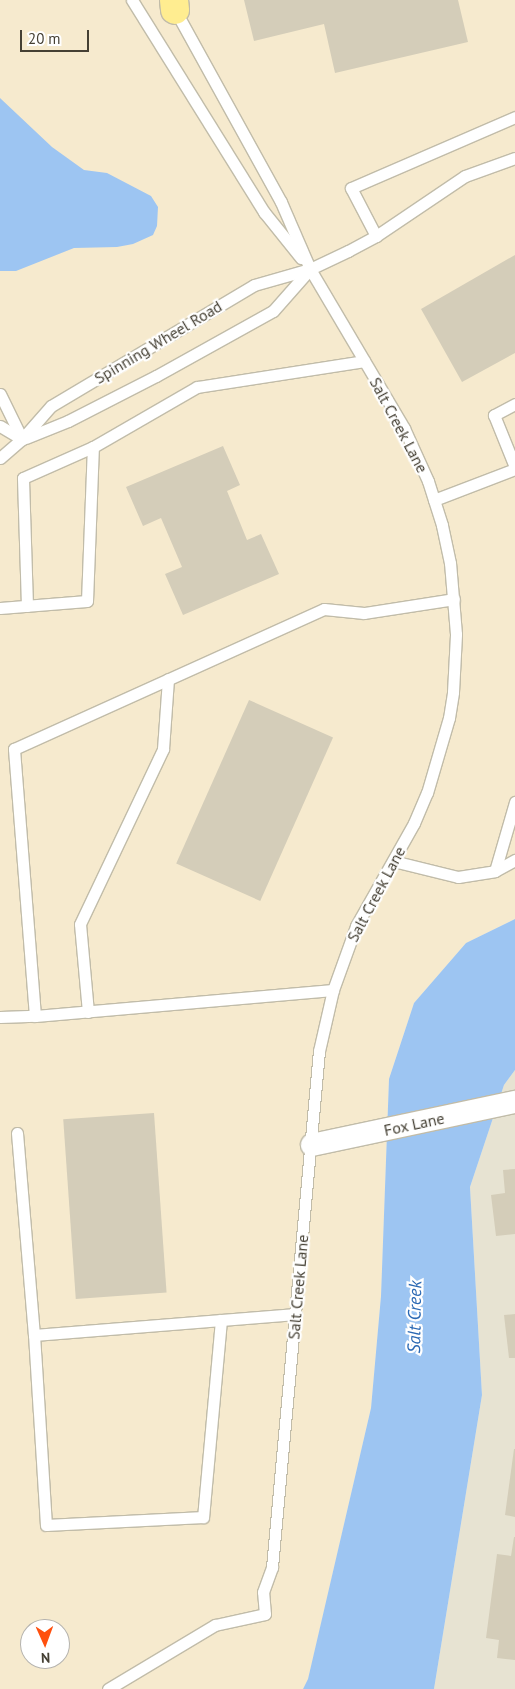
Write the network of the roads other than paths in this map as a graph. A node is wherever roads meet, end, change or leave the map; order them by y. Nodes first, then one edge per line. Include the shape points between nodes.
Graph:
1 (132, 0) edge
2 (173, 3) edge
3 (515, 117) edge
4 (515, 158) edge
5 (376, 236) junction
6 (310, 269) junction
7 (364, 361) junction
8 (0, 394) edge
9 (515, 404) edge
10 (0, 426) edge
11 (22, 440) junction
12 (93, 447) junction
13 (0, 458) edge
14 (515, 468) edge
15 (434, 500) junction
16 (454, 599) junction
17 (27, 606) junction
18 (0, 608) edge
19 (168, 679) junction
20 (515, 802) edge
21 (515, 860) edge
22 (393, 861) junction
23 (495, 871) junction
24 (333, 990) junction
25 (88, 1012) junction
26 (35, 1016) junction
27 (0, 1017) edge
28 (508, 1104) edge
29 (16, 1133) dead end
30 (312, 1145) junction
31 (296, 1314) junction
32 (221, 1320) junction
33 (34, 1335) junction
34 (108, 1689) edge

1 - 6 lane, Salt Creek Lane via 264,212
2 - 6 lane, Salt Creek Lane via 281,202
3 - 5 lane via 351,188
4 - 5 lane, Spinning Wheel Road via 465,176
5 - 6 lane, Spinning Wheel Road
6 - 7 lane, Salt Creek Lane
6 - 11 lane, Spinning Wheel Road via 272,312 68,421
6 - 11 lane, Spinning Wheel Road via 254,285 51,406
7 - 12 lane via 198,388
7 - 15 lane, Salt Creek Lane via 404,428
8 - 11 lane
9 - 14 lane via 494,415
10 - 11 lane
11 - 13 lane, Spinning Wheel Road
12 - 17 lane via 23,478
12 - 17 lane via 86,601
14 - 15 lane
15 - 16 lane, Salt Creek Lane via 450,563
16 - 19 lane via 364,613 324,609
16 - 22 lane, Salt Creek Lane via 456,634 449,718 427,793
17 - 18 lane
19 - 25 lane via 163,749 80,924
19 - 26 lane via 14,748
20 - 23 lane
21 - 23 lane
22 - 23 lane via 458,877
22 - 24 lane, Salt Creek Lane via 356,926
24 - 25 lane
24 - 30 lane, Salt Creek Lane via 319,1051
25 - 26 lane
26 - 27 lane
28 - 30 street, Fox Lane
29 - 33 lane
30 - 31 lane, Salt Creek Lane
31 - 32 lane
31 - 34 lane, Salt Creek Lane via 272,1566 263,1592 265,1614 215,1625
32 - 33 lane
32 - 33 lane via 203,1517 46,1525

